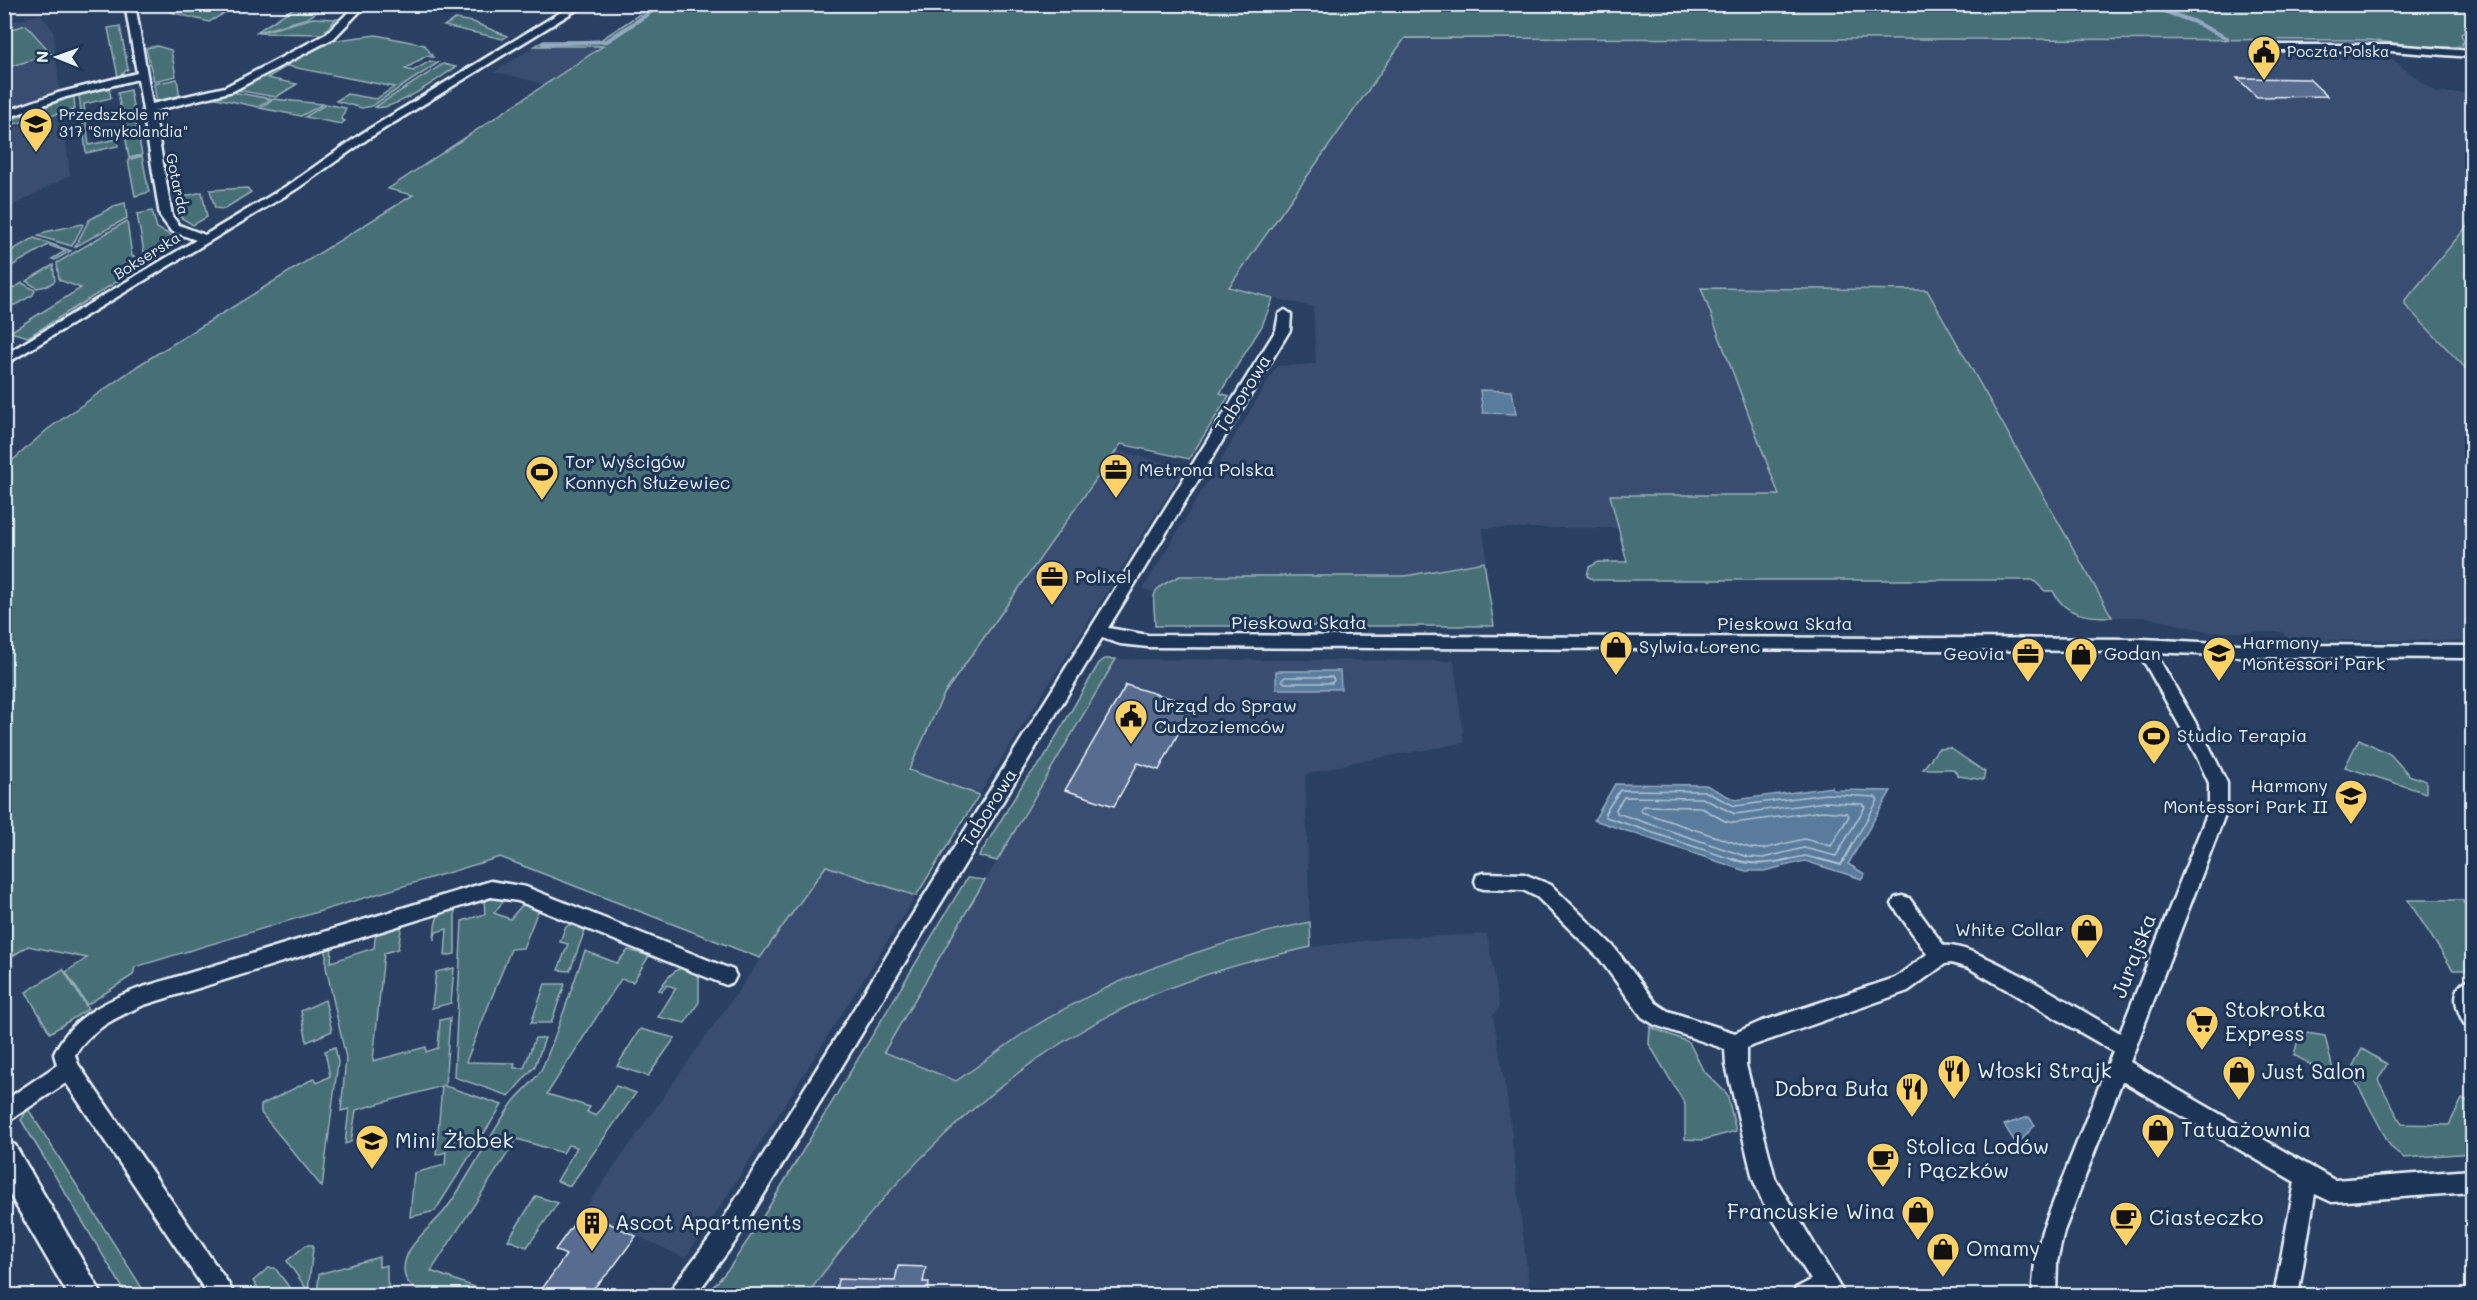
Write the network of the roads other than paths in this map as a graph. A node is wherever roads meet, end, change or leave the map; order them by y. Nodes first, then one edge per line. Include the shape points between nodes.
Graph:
1 (130, 4) edge
2 (363, 4) edge
3 (582, 4) edge
4 (2279, 48) dead end
5 (2472, 54) edge
6 (141, 75) junction
7 (147, 108) junction
8 (4, 116) edge
9 (206, 239) junction
10 (1285, 314) dead end
11 (4, 362) edge
12 (1098, 631) junction
13 (2143, 645) junction
14 (2472, 652) edge
15 (1484, 881) dead end
16 (1902, 904) dead end
17 (1940, 956) junction
18 (726, 976) dead end
19 (2472, 987) edge
20 (2472, 1018) edge
21 (1735, 1043) junction
22 (2124, 1046) junction
23 (2117, 1066) junction
24 (69, 1069) junction
25 (4, 1114) edge
26 (4, 1156) edge
27 (2307, 1176) junction
28 (2472, 1181) edge
29 (1831, 1290) edge
30 (220, 1292) dead end
31 (87, 1296) edge
32 (680, 1296) edge
33 (1804, 1296) edge
34 (2044, 1296) edge
35 (2286, 1296) edge

1 - 6 street, Gotarda
2 - 7 street via 330,36 229,89
3 - 9 street, Bokserska via 429,99 375,139
4 - 5 street via 2390,48
6 - 7 street, Gotarda
6 - 8 street via 62,95
7 - 9 street, Gotarda via 168,221
9 - 11 street, Bokserska
10 - 12 street, Taborowa via 1283,330
12 - 13 street, Pieskowa Skała via 1148,641
12 - 32 street, Taborowa via 732,1225
13 - 14 street, Pieskowa Skała via 2257,651
13 - 22 street, Jurajska via 2204,753 2218,783 2219,796 2218,809
15 - 21 street via 1524,882 1544,891 1606,951 1649,1010
16 - 17 street
17 - 21 street via 1901,984
17 - 22 street via 1951,954 1974,960
18 - 24 street via 519,893 491,889 140,997 88,1023 72,1038 64,1054
19 - 20 street via 2464,1000
21 - 29 street via 1736,1065 1764,1179
22 - 23 street, Jurajska
23 - 27 street
23 - 34 street, Jurajska via 2053,1231
24 - 25 street
24 - 30 street
26 - 31 street
27 - 28 street via 2332,1191
27 - 35 street
29 - 33 street

